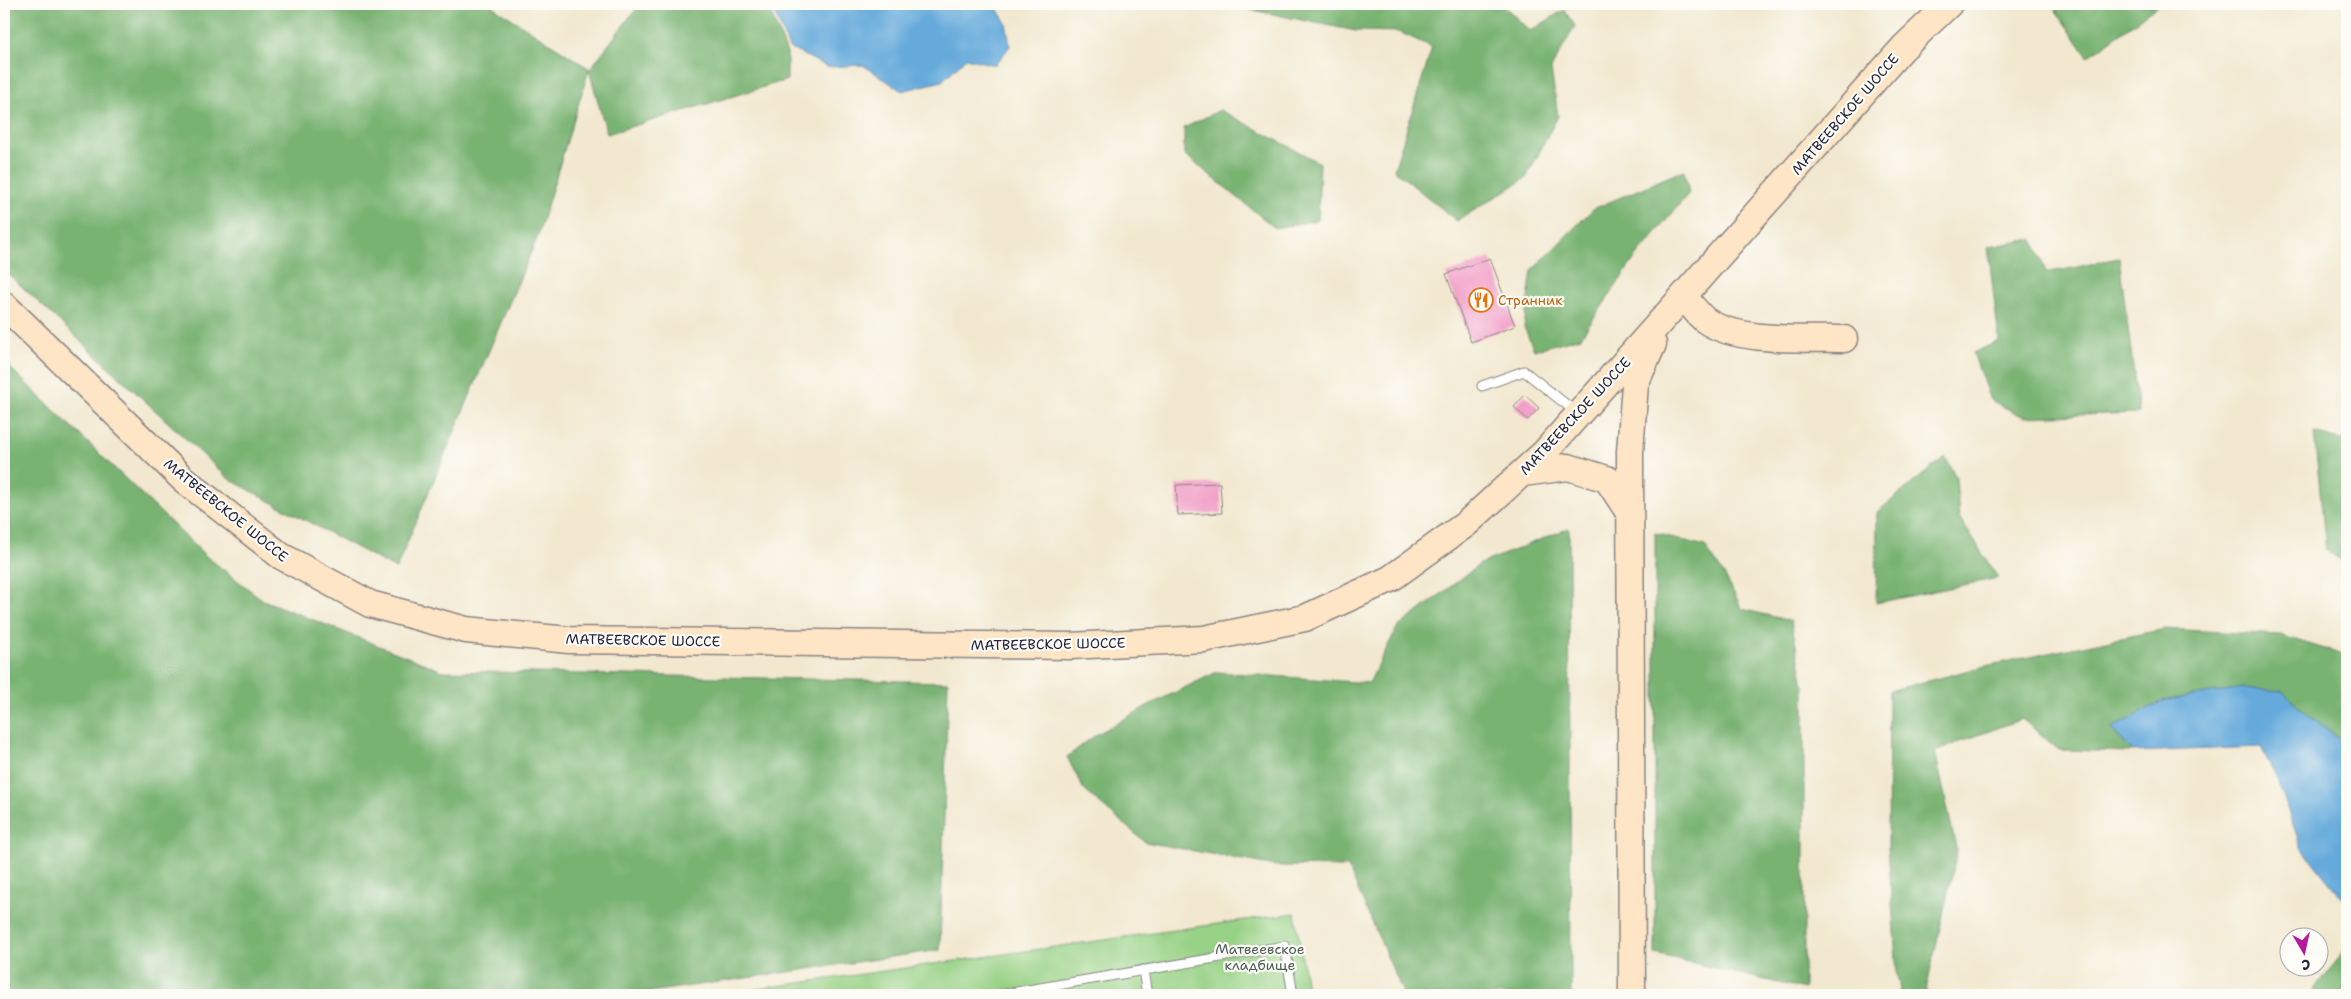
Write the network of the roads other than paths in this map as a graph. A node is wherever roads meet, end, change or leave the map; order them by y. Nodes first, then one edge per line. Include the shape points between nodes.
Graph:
1 (1949, 4) edge
2 (1684, 297) junction
3 (4, 305) edge
4 (1666, 318) junction
5 (1844, 339) dead end
6 (1482, 386) dead end
7 (1579, 414) junction
8 (1523, 473) junction
9 (1630, 514) junction
10 (1143, 970) junction
11 (999, 995) edge
12 (1147, 995) edge
13 (1293, 995) edge
14 (1632, 995) edge

1 - 2 main road, МАТВЕЕВСКОЕ ШОССЕ via 1903,48
2 - 4 main road, МАТВЕЕВСКОЕ ШОССЕ
2 - 5 main road via 1704,320 1728,332 1776,338
3 - 8 main road, МАТВЕЕВСКОЕ ШОССЕ via 183,479 281,556 370,604 466,630 569,640 1070,646 1204,639 1305,618 1390,579 1466,524
4 - 7 main road, МАТВЕЕВСКОЕ ШОССЕ
4 - 9 main road via 1635,384
6 - 7 lane via 1524,371
7 - 8 main road, МАТВЕЕВСКОЕ ШОССЕ
8 - 9 main road via 1568,467 1607,479
9 - 14 main road
10 - 11 lane
10 - 12 lane
10 - 13 lane via 1285,946

